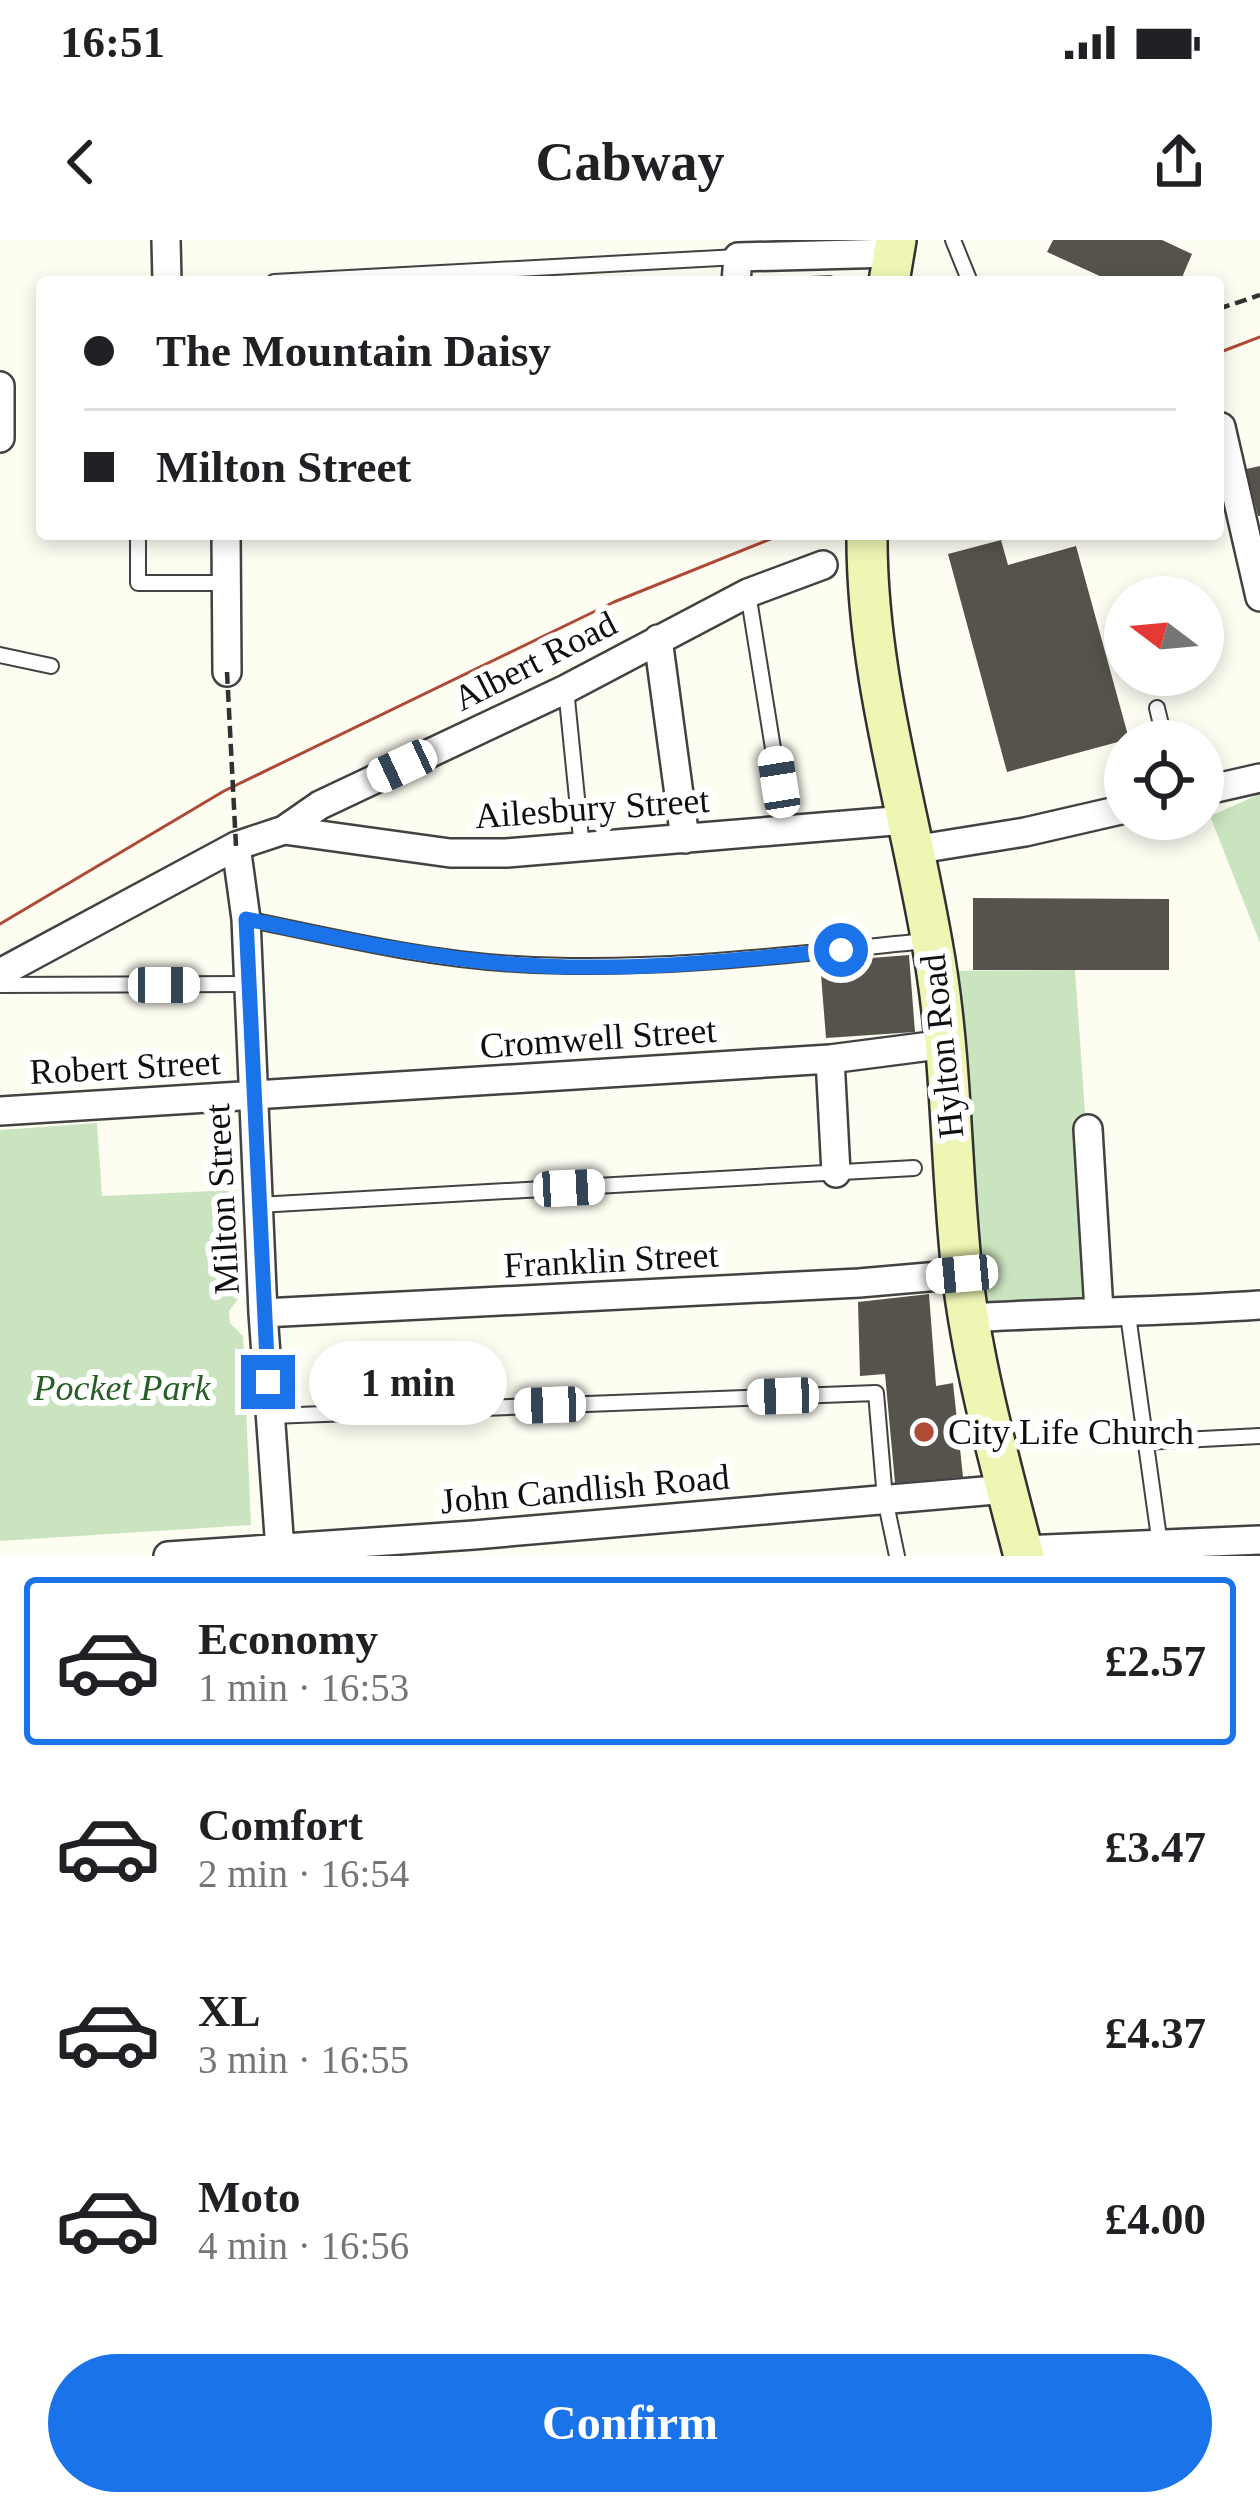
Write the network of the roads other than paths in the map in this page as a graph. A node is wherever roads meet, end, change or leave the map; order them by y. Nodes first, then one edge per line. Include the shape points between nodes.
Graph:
1 (166, 240) edge
2 (953, 240) edge
3 (892, 258) edge
4 (737, 269) edge
5 (167, 276) edge
6 (488, 276) edge
7 (968, 276) edge
8 (0, 386) edge
9 (0, 438) edge
10 (1224, 440) edge
11 (138, 540) edge
12 (226, 540) edge
13 (867, 552) edge
14 (823, 565) dead end
15 (225, 583) junction
16 (748, 593) junction
17 (1260, 597) edge
18 (658, 639) junction
19 (0, 655) edge
20 (51, 666) dead end
21 (227, 672) road end
22 (566, 689) junction
23 (1157, 708) dead end
24 (1160, 720) edge
25 (1260, 778) edge
26 (1224, 786) edge
27 (1104, 812) edge
28 (786, 829) junction
29 (284, 830) junction
30 (910, 835) junction
31 (686, 839) junction
32 (236, 846) junction
33 (581, 848) junction
34 (246, 919) junction
35 (931, 941) junction
36 (0, 973) edge
37 (0, 985) edge
38 (247, 985) junction
39 (946, 1044) junction
40 (830, 1059) junction
41 (253, 1096) junction
42 (0, 1111) edge
43 (1088, 1129) dead end
44 (914, 1168) dead end
45 (836, 1173) junction
46 (258, 1204) junction
47 (962, 1274) junction
48 (1260, 1305) edge
49 (263, 1313) junction
50 (1113, 1313) junction
51 (970, 1318) junction
52 (271, 1416) junction
53 (1260, 1436) edge
54 (1144, 1442) junction
55 (1007, 1489) junction
56 (885, 1498) junction
57 (1260, 1540) edge
58 (475, 1546) edge
59 (280, 1550) junction
60 (325, 1551) edge
61 (1161, 1551) edge
62 (1023, 1553) edge
63 (168, 1556) edge
64 (188, 1556) edge
65 (897, 1556) edge

1 - 5 street
2 - 7 lane
3 - 4 street
4 - 6 lane
8 - 9 street
10 - 17 street
11 - 15 lane via 138,583
12 - 15 street
13 - 30 street, Hylton Road via 872,640
14 - 16 street, Albert Road
15 - 21 street
16 - 18 street, Albert Road
16 - 28 lane
18 - 22 street, Albert Road
18 - 31 street
19 - 20 lane
22 - 29 street, Albert Road via 320,805
22 - 33 lane
23 - 24 lane
25 - 26 street
27 - 30 street, Ailesbury Street
28 - 30 street, Ailesbury Street
28 - 31 street, Ailesbury Street
29 - 32 street
29 - 33 street, Ailesbury Street via 450,854
30 - 35 street, Hylton Road
31 - 33 street, Ailesbury Street
32 - 34 street, Milton Street
32 - 36 street
34 - 35 lane via 514,964 706,964
34 - 38 street, Milton Street
35 - 39 street, Hylton Road
37 - 38 lane
38 - 41 street, Milton Street
39 - 40 street, Cromwell Street
39 - 47 street, Hylton Road
40 - 41 street, Cromwell Street
40 - 45 street
41 - 42 street, Robert Street
41 - 46 street, Milton Street
43 - 50 street
44 - 45 lane
45 - 46 lane
46 - 49 street, Milton Street
47 - 49 street, Franklin Street
47 - 51 street, Hylton Road
48 - 50 street
49 - 52 street, Milton Street
50 - 51 street
50 - 54 lane
51 - 55 street, Hylton Road
52 - 56 lane via 876,1393
52 - 59 street, Milton Street
53 - 54 lane
54 - 61 lane
55 - 56 street, John Candlish Road
55 - 62 street, Hylton Road
56 - 58 street, John Candlish Road
56 - 65 lane
57 - 61 street
58 - 60 street, John Candlish Road
59 - 60 street, John Candlish Road
59 - 64 street, John Candlish Road
61 - 62 street
63 - 64 street, John Candlish Road

